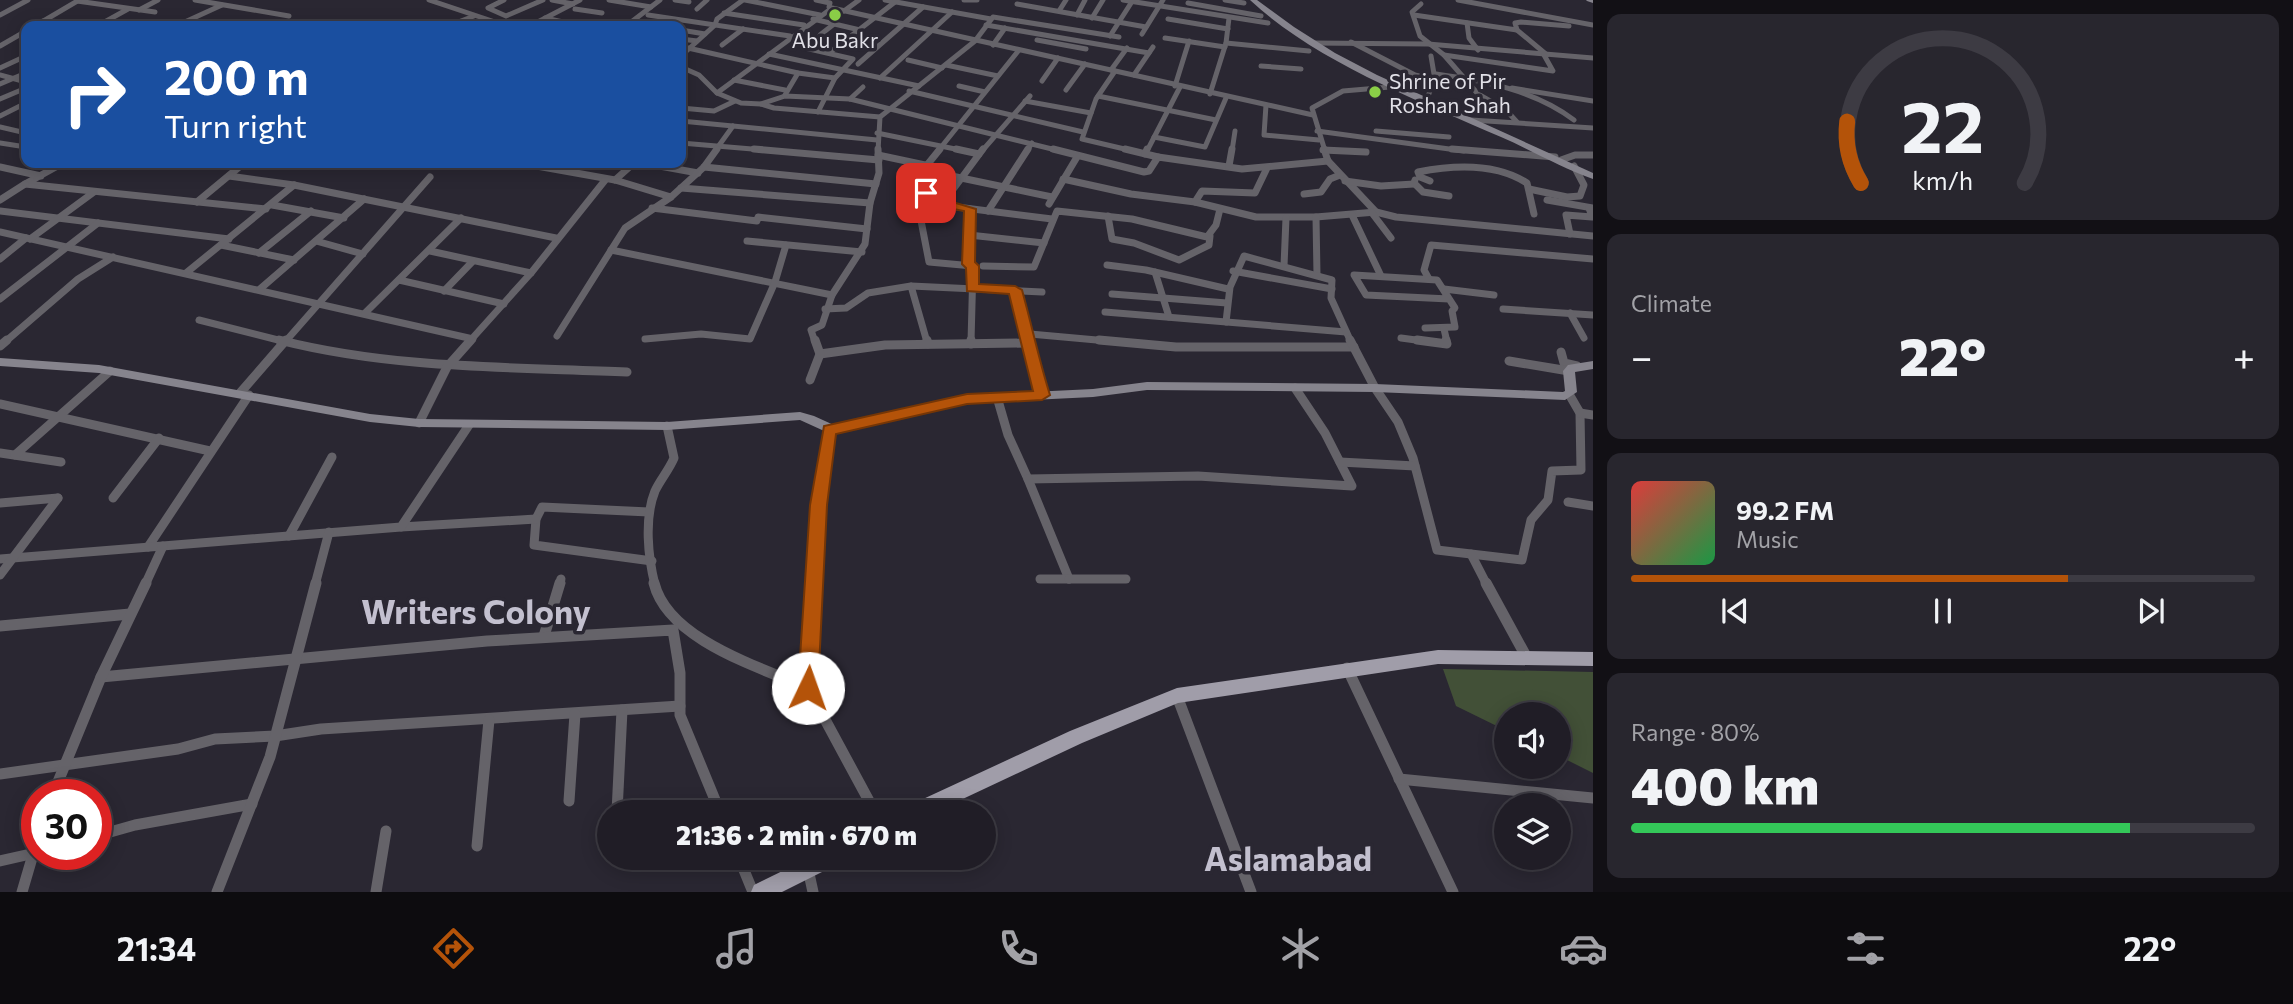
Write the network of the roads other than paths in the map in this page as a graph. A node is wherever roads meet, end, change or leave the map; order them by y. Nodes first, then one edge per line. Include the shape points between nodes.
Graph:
1 (28, 0) edge
2 (117, 0) edge
3 (157, 0) edge
4 (195, 0) edge
5 (233, 0) edge
6 (429, 0) edge
7 (505, 0) edge
8 (543, 0) edge
9 (552, 0) edge
10 (580, 0) edge
11 (609, 0) edge
12 (660, 0) edge
13 (675, 0) edge
14 (707, 0) edge
15 (744, 0) edge
16 (817, 0) edge
17 (859, 0) edge
18 (885, 0) edge
19 (964, 0) edge
20 (977, 0) edge
21 (1046, 0) edge
22 (1066, 0) edge
23 (1085, 0) edge
24 (1102, 0) edge
25 (1123, 0) edge
26 (1163, 0) edge
27 (1223, 0) edge
28 (1458, 0) edge
29 (78, 1) edge
30 (690, 1) edge
31 (1132, 1) edge
32 (1249, 1) edge
33 (895, 2) junction
34 (1019, 2) edge
35 (1189, 2) edge
36 (224, 4) junction
37 (1421, 4) dead end
38 (104, 6) junction
39 (574, 7) junction
40 (651, 7) junction
41 (684, 7) dead end
42 (923, 7) junction
43 (1159, 7) junction
44 (832, 8) junction
45 (1041, 8) junction
46 (1218, 8) junction
47 (128, 9) junction
48 (697, 9) dead end
49 (139, 10) junction
50 (844, 11) junction
51 (1059, 11) junction
52 (1184, 11) junction
53 (592, 12) junction
54 (952, 12) junction
55 (602, 13) dead end
56 (724, 13) junction
57 (0, 15) edge
58 (648, 15) dead end
59 (820, 15) junction
60 (1077, 15) junction
61 (1413, 15) junction
62 (289, 16) dead end
63 (474, 16) junction
64 (1214, 16) junction
65 (1261, 16) dead end
66 (545, 18) junction
67 (875, 18) junction
68 (1093, 18) junction
69 (1229, 18) junction
70 (813, 19) junction
71 (1006, 19) junction
72 (1168, 19) dead end
73 (43, 21) edge
74 (107, 21) edge
75 (139, 21) edge
76 (188, 21) edge
77 (461, 21) edge
78 (490, 21) edge
79 (539, 21) edge
80 (557, 21) edge
81 (579, 21) edge
82 (633, 21) edge
83 (988, 22) junction
84 (1119, 22) junction
85 (1268, 23) dead end
86 (1467, 23) junction
87 (834, 24) junction
88 (715, 25) junction
89 (804, 25) junction
90 (902, 25) junction
91 (1146, 27) junction
92 (1591, 27) edge
93 (1005, 28) junction
94 (743, 29) junction
95 (1228, 29) junction
96 (860, 30) junction
97 (1072, 30) junction
98 (1517, 30) junction
99 (686, 31) edge
100 (932, 32) junction
101 (705, 34) junction
102 (1143, 34) dead end
103 (21, 35) edge
104 (820, 35) dead end
105 (790, 36) junction
106 (1110, 36) junction
107 (1039, 37) junction
108 (1119, 37) dead end
109 (1067, 38) junction
110 (1166, 38) dead end
111 (686, 40) edge
112 (697, 41) junction
113 (975, 41) junction
114 (1189, 41) junction
115 (1349, 41) junction
116 (1091, 43) junction
117 (1428, 44) junction
118 (722, 45) dead end
119 (993, 45) junction
120 (1226, 45) junction
121 (0, 46) edge
122 (1310, 47) junction
123 (688, 48) junction
124 (805, 48) dead end
125 (1127, 48) junction
126 (1086, 49) junction
127 (1278, 49) junction
128 (686, 50) edge
129 (1019, 50) junction
130 (1478, 50) junction
131 (1030, 52) junction
132 (829, 53) junction
133 (769, 54) junction
134 (1444, 55) junction
135 (1545, 55) junction
136 (1431, 56) dead end
137 (21, 58) edge
138 (1058, 58) junction
139 (1593, 58) edge
140 (908, 60) dead end
141 (1077, 62) junction
142 (756, 64) junction
143 (858, 64) dead end
144 (1085, 64) junction
145 (944, 66) junction
146 (1261, 66) dead end
147 (0, 68) edge
148 (1282, 68) junction
149 (686, 69) edge
150 (1301, 69) dead end
151 (841, 70) junction
152 (1113, 70) junction
153 (798, 73) junction
154 (0, 75) edge
155 (21, 75) edge
156 (1134, 75) junction
157 (998, 76) junction
158 (1433, 76) junction
159 (14, 78) junction
160 (835, 78) junction
161 (880, 78) junction
162 (1464, 78) junction
163 (21, 80) edge
164 (734, 80) junction
165 (1042, 81) dead end
166 (0, 84) edge
167 (919, 86) junction
168 (959, 86) dead end
169 (1178, 86) junction
170 (863, 87) dead end
171 (1390, 87) junction
172 (1507, 89) junction
173 (21, 90) edge
174 (1066, 90) dead end
175 (909, 91) junction
176 (985, 92) junction
177 (718, 93) junction
178 (785, 93) junction
179 (1210, 94) junction
180 (1098, 96) junction
181 (827, 97) junction
182 (1226, 97) junction
183 (0, 99) edge
184 (850, 99) junction
185 (1593, 101) edge
186 (735, 102) junction
187 (1426, 102) junction
188 (761, 104) junction
189 (1266, 105) junction
190 (21, 106) edge
191 (972, 107) junction
192 (686, 108) edge
193 (691, 109) junction
194 (887, 109) junction
195 (1168, 110) junction
196 (818, 113) junction
197 (1091, 113) junction
198 (686, 114) edge
199 (1313, 115) junction
200 (0, 116) edge
201 (1012, 116) junction
202 (880, 117) junction
203 (1216, 120) junction
204 (1471, 120) junction
205 (1574, 120) dead end
206 (686, 121) edge
207 (1517, 122) junction
208 (959, 125) junction
209 (733, 126) junction
210 (0, 127) edge
211 (1593, 128) edge
212 (21, 129) edge
213 (17, 131) junction
214 (1235, 131) dead end
215 (1317, 131) junction
216 (1376, 131) dead end
217 (21, 132) edge
218 (1083, 132) junction
219 (998, 134) junction
220 (1421, 134) junction
221 (877, 136) junction
222 (1154, 137) junction
223 (1449, 137) dead end
224 (1319, 140) junction
225 (0, 143) edge
226 (1032, 143) junction
227 (686, 144) edge
228 (1426, 145) junction
229 (21, 146) edge
230 (940, 146) junction
231 (720, 147) junction
232 (1323, 150) junction
233 (1366, 152) dead end
234 (979, 154) junction
235 (1145, 154) junction
236 (1593, 155) edge
237 (1077, 157) junction
238 (1158, 157) junction
239 (878, 158) junction
240 (1508, 158) junction
241 (1558, 158) junction
242 (1328, 161) junction
243 (925, 165) junction
244 (1229, 166) junction
245 (1574, 166) junction
246 (0, 167) edge
247 (704, 167) junction
248 (55, 168) edge
249 (238, 168) edge
250 (546, 168) edge
251 (627, 168) edge
252 (670, 168) edge
253 (1267, 168) junction
254 (1506, 172) junction
255 (698, 173) junction
256 (41, 176) junction
257 (229, 176) junction
258 (1593, 176) edge
259 (430, 177) dead end
260 (1420, 177) junction
261 (1343, 178) junction
262 (962, 179) junction
263 (1063, 179) junction
264 (610, 180) junction
265 (1430, 181) dead end
266 (25, 184) junction
267 (876, 184) junction
268 (1415, 184) junction
269 (294, 185) junction
270 (1003, 187) junction
271 (681, 188) junction
272 (1530, 189) junction
273 (94, 192) junction
274 (1304, 194) dead end
275 (1449, 196) dead end
276 (671, 197) junction
277 (364, 199) junction
278 (0, 200) edge
279 (1547, 200) dead end
280 (197, 202) junction
281 (1195, 202) junction
282 (870, 203) junction
283 (943, 203) dead end
284 (404, 206) junction
285 (269, 207) junction
286 (652, 208) junction
287 (1591, 208) edge
288 (970, 209) junction
289 (1220, 209) junction
290 (0, 211) edge
291 (311, 211) junction
292 (988, 211) junction
293 (1374, 212) junction
294 (1534, 214) dead end
295 (1352, 215) junction
296 (1108, 216) junction
297 (1317, 217) junction
298 (57, 218) junction
299 (344, 218) junction
300 (461, 218) junction
301 (1286, 218) junction
302 (1052, 219) junction
303 (98, 223) junction
304 (867, 229) junction
305 (0, 232) edge
306 (969, 234) junction
307 (1570, 234) junction
308 (1210, 236) junction
309 (1593, 236) edge
310 (28, 238) junction
311 (556, 238) junction
312 (1391, 238) dead end
313 (229, 239) junction
314 (316, 241) junction
315 (747, 241) dead end
316 (1044, 243) junction
317 (221, 245) junction
318 (786, 245) junction
319 (67, 247) junction
320 (611, 250) junction
321 (430, 251) junction
322 (862, 252) junction
323 (258, 253) junction
324 (363, 254) junction
325 (113, 257) junction
326 (0, 259) edge
327 (1593, 259) edge
328 (294, 261) junction
329 (473, 261) junction
330 (968, 264) junction
331 (1107, 265) dead end
332 (983, 266) dead end
333 (1284, 266) junction
334 (1233, 271) junction
335 (1155, 272) junction
336 (186, 273) junction
337 (531, 274) junction
338 (1317, 275) junction
339 (1381, 276) junction
340 (1429, 279) junction
341 (399, 280) junction
342 (775, 282) junction
343 (911, 286) junction
344 (972, 288) junction
345 (260, 289) junction
346 (1228, 289) junction
347 (1332, 289) junction
348 (1444, 289) junction
349 (1015, 290) junction
350 (444, 291) junction
351 (1042, 292) dead end
352 (1112, 294) dead end
353 (832, 295) junction
354 (1494, 295) dead end
355 (1163, 297) junction
356 (0, 299) edge
357 (1449, 299) junction
358 (321, 303) junction
359 (1227, 303) junction
360 (504, 304) junction
361 (825, 309) junction
362 (1503, 309) dead end
363 (1105, 312) dead end
364 (365, 313) junction
365 (1570, 313) junction
366 (1593, 314) edge
367 (1169, 317) junction
368 (199, 320) dead end
369 (1226, 322) junction
370 (1425, 328) dead end
371 (1444, 328) junction
372 (1027, 332) junction
373 (1346, 332) junction
374 (557, 336) dead end
375 (1401, 338) dead end
376 (1584, 338) dead end
377 (473, 339) junction
378 (645, 339) dead end
379 (288, 340) junction
380 (1026, 343) junction
381 (928, 344) junction
382 (971, 344) junction
383 (0, 346) edge
384 (1354, 347) junction
385 (1561, 352) dead end
386 (820, 354) junction
387 (1509, 361) dead end
388 (0, 363) edge
389 (1593, 365) edge
390 (447, 367) junction
391 (1573, 368) junction
392 (110, 371) junction
393 (627, 372) dead end
394 (810, 380) dead end
395 (1294, 388) junction
396 (1375, 388) junction
397 (245, 394) junction
398 (1569, 394) junction
399 (1042, 395) junction
400 (997, 397) junction
401 (0, 404) edge
402 (1580, 413) junction
403 (1593, 415) edge
404 (57, 417) junction
405 (419, 423) junction
406 (469, 425) junction
407 (667, 426) junction
408 (829, 429) junction
409 (159, 438) junction
410 (210, 451) junction
411 (0, 453) edge
412 (15, 455) junction
413 (332, 457) dead end
414 (61, 462) dead end
415 (1340, 462) junction
416 (1415, 466) junction
417 (1028, 479) junction
418 (113, 498) dead end
419 (1568, 502) dead end
420 (0, 503) edge
421 (1593, 506) edge
422 (649, 512) junction
423 (536, 519) junction
424 (401, 527) junction
425 (329, 532) junction
426 (289, 536) junction
427 (163, 546) junction
428 (148, 547) junction
429 (1471, 554) junction
430 (5, 559) edge
431 (652, 561) junction
432 (0, 575) edge
433 (561, 579) dead end
434 (1040, 579) dead end
435 (130, 614) junction
436 (0, 626) edge
437 (544, 636) junction
438 (296, 656) junction
439 (1527, 658) junction
440 (1593, 659) edge
441 (1347, 668) junction
442 (101, 677) junction
443 (808, 688) junction
444 (1177, 696) junction
445 (680, 706) junction
446 (622, 710) junction
447 (575, 714) junction
448 (489, 720) junction
449 (275, 736) junction
450 (64, 766) junction
451 (0, 774) edge
452 (59, 779) edge
453 (1398, 779) junction
454 (1593, 798) edge
455 (618, 800) edge
456 (715, 800) edge
457 (868, 800) edge
458 (941, 800) edge
459 (569, 801) dead end
460 (252, 804) junction
461 (386, 831) dead end
462 (112, 833) edge
463 (477, 846) dead end
464 (21, 854) edge
465 (0, 861) edge
466 (29, 870) edge
467 (744, 870) edge
468 (806, 870) edge
469 (808, 870) edge
470 (22, 892) edge
471 (217, 892) edge
472 (376, 892) edge
473 (753, 892) edge
474 (761, 892) edge
475 (813, 892) edge
476 (1251, 892) edge
477 (1454, 892) edge

1 - 57 street
2 - 38 street
3 - 49 street
4 - 36 street
5 - 36 street
6 - 63 street
7 - 8 street via 488,8 506,16
9 - 39 street
10 - 39 street
11 - 40 street
12 - 40 street
13 - 30 street
14 - 48 street
15 - 56 street
15 - 59 street
16 - 44 street via 831,3 827,6
17 - 50 street
18 - 33 street
19 - 20 street
21 - 45 street
22 - 51 street
23 - 60 street
24 - 68 street
25 - 31 street
26 - 43 street
27 - 32 street
27 - 46 street
28 - 92 street
29 - 38 street
29 - 73 street
30 - 41 street
31 - 43 street
31 - 84 street
32 - 122 street
33 - 42 street
33 - 67 street
34 - 45 street
34 - 71 street
35 - 46 street
35 - 52 street
36 - 62 street
36 - 76 street
37 - 61 street
38 - 47 street
39 - 53 street
39 - 66 street
40 - 82 street
42 - 54 street
42 - 90 street
43 - 52 street
43 - 91 street
44 - 50 street
44 - 59 street
45 - 51 street
46 - 64 street
46 - 65 street
47 - 49 street
47 - 74 street
49 - 75 street via 156,12
50 - 67 street
51 - 60 street
52 - 64 street
53 - 55 street
53 - 81 street
54 - 83 street
54 - 100 street
56 - 88 street
56 - 89 street
58 - 88 street
59 - 70 street
60 - 68 street
61 - 86 street
61 - 117 street
63 - 77 street
63 - 78 street
64 - 69 street
66 - 79 street
66 - 80 street
67 - 90 street
67 - 96 street
68 - 84 street
69 - 85 street
69 - 95 street
70 - 87 street
70 - 89 street
71 - 83 street
71 - 97 street
72 - 95 street
83 - 93 street
83 - 113 street
84 - 91 street
84 - 106 street
86 - 98 street
86 - 130 street via 1469,38
87 - 96 street
87 - 104 street
88 - 94 street
88 - 101 street
89 - 105 street
90 - 100 street
90 - 143 street
91 - 102 street
92 - 98 street via 1521,22 1515,23
93 - 107 street
93 - 119 street
94 - 105 street
94 - 118 street
95 - 120 street
96 - 132 street
97 - 106 street
97 - 109 street
98 - 135 street
99 - 101 street
100 - 113 street
100 - 161 street
101 - 112 street
103 - 121 street
105 - 133 street
106 - 108 street
107 - 109 street
107 - 126 street
107 - 131 street
109 - 116 street
110 - 114 street
111 - 112 street
112 - 123 street
113 - 119 street
113 - 145 street
114 - 120 street
114 - 169 street
115 - 117 street
115 - 122 street
115 - 158 street via 1415,75
116 - 125 street
116 - 126 street
117 - 130 street
117 - 134 street
119 - 129 street
120 - 127 street
120 - 179 street
122 - 127 street
122 - 171 street
123 - 128 street
123 - 142 street
124 - 132 street
125 - 152 street
125 - 156 street via 1151,50
126 - 141 street
127 - 148 street
129 - 131 street
129 - 157 street
130 - 135 street
131 - 138 street
132 - 151 street via 853,59
133 - 142 street
133 - 151 street
134 - 135 street via 1553,71
134 - 162 street
135 - 139 street
136 - 158 street
137 - 147 street
138 - 141 street
138 - 165 street
140 - 145 street
141 - 144 street
142 - 153 street
142 - 164 street
144 - 152 street
144 - 174 street
145 - 157 street
145 - 167 street
146 - 148 street
148 - 150 street
149 - 177 street
151 - 160 street
151 - 161 street
152 - 156 street
152 - 180 street
153 - 160 street
153 - 178 street
154 - 159 street
155 - 159 street
156 - 169 street
157 - 176 street
158 - 162 street
158 - 187 street
159 - 163 street
159 - 166 street
160 - 181 street
161 - 167 street
162 - 172 street
162 - 207 street
164 - 177 street
164 - 178 street
167 - 175 street
168 - 176 street
169 - 179 street
169 - 195 street
170 - 184 street
171 - 187 street
171 - 199 street via 1343,91 1312,105
172 - 185 street
172 - 205 street via 1553,103
173 - 183 street
175 - 191 street
175 - 194 street
176 - 191 street
177 - 186 street
178 - 181 street
178 - 188 street
179 - 182 street
180 - 195 street
180 - 197 street
181 - 184 street
181 - 196 street
182 - 189 street
182 - 203 street
184 - 194 street
186 - 188 street
186 - 193 street via 714,111
187 - 204 street
188 - 196 street
189 - 199 street
189 - 224 street via 1264,135
190 - 200 street
191 - 201 street
191 - 208 street
192 - 193 street
193 - 198 street
194 - 202 street
194 - 208 street
195 - 203 street
195 - 222 street
196 - 202 street
197 - 201 street via 1027,99
197 - 218 street
199 - 215 street
201 - 218 street
201 - 219 street
202 - 221 street
203 - 222 street via 1205,147
204 - 207 street
204 - 241 street
206 - 209 street
207 - 211 street
208 - 219 street
208 - 230 street
209 - 221 street
209 - 231 street
210 - 213 street
212 - 213 street
213 - 217 street
214 - 244 street
215 - 224 street
215 - 228 street
216 - 220 street
218 - 235 street via 1086,142
219 - 226 street
219 - 234 street
220 - 223 street
220 - 228 street
221 - 230 street
221 - 239 street
222 - 235 street
224 - 232 street
225 - 229 street
226 - 237 street
226 - 270 street
227 - 231 street
228 - 240 street
230 - 234 street
230 - 243 street
231 - 239 street
231 - 247 street
232 - 233 street
232 - 242 street
234 - 262 street
235 - 238 street
236 - 241 street
237 - 238 street via 1144,172
237 - 263 street
238 - 244 street
239 - 243 street
239 - 267 street
240 - 241 street
240 - 254 street
241 - 245 street
242 - 253 street via 1303,160
242 - 261 street
243 - 262 street via 925,171
244 - 253 street
245 - 258 street
245 - 272 street via 1584,185 1580,196
246 - 256 street
247 - 255 street
247 - 267 street
248 - 256 street
249 - 257 street
250 - 264 street
251 - 264 street
252 - 255 street
253 - 281 street via 1257,192 1202,191
254 - 260 street via 1439,168 1420,171
254 - 272 street via 1525,180
255 - 271 street
256 - 266 street
257 - 269 street
257 - 280 street
259 - 284 street
260 - 265 street
260 - 268 street
261 - 268 street via 1381,186
261 - 274 street via 1330,179 1320,194
261 - 293 street
262 - 270 street
262 - 283 street
263 - 270 street via 1051,200
263 - 281 street
264 - 276 street
264 - 311 street
266 - 273 street
266 - 278 street
267 - 282 street
268 - 275 street via 1423,192
269 - 277 street
269 - 285 street
270 - 292 street
271 - 276 street
271 - 282 street
272 - 294 street
273 - 280 street
273 - 298 street
276 - 286 street
277 - 284 street
277 - 299 street
279 - 287 street
280 - 285 street
281 - 289 street
282 - 304 street
284 - 300 street
284 - 324 street
285 - 291 street
285 - 313 street
286 - 304 street
286 - 320 street via 625,228
287 - 307 street via 1592,217 1566,215
288 - 292 street
288 - 306 street
288 - 330 street via 928,195 918,205 929,262
289 - 301 street
289 - 308 street
290 - 298 street
291 - 299 street
291 - 323 street
292 - 302 street
293 - 295 street
293 - 307 street
293 - 312 street
295 - 297 street
295 - 339 street
296 - 302 street via 1057,211
296 - 308 street
296 - 308 street via 1112,239 1177,260 1205,249
297 - 301 street
297 - 338 street
298 - 303 street
298 - 310 street
299 - 314 street
300 - 311 street
300 - 321 street
301 - 333 street
302 - 316 street
303 - 313 street
303 - 319 street
304 - 322 street
305 - 310 street
306 - 316 street
306 - 330 street
307 - 309 street
310 - 319 street
310 - 326 street
311 - 337 street
313 - 317 street
314 - 324 street
314 - 328 street
315 - 318 street
316 - 332 street via 1031,269
317 - 323 street
317 - 336 street
318 - 322 street
318 - 342 street
319 - 325 street
319 - 356 street
320 - 342 street
320 - 374 street
321 - 329 street
321 - 341 street
322 - 353 street
323 - 328 street
324 - 358 street
325 - 336 street
325 - 383 street via 78,279
327 - 340 street via 1431,245 1423,270
328 - 345 street
329 - 337 street
329 - 350 street
330 - 344 street via 973,266
331 - 335 street
333 - 334 street via 1246,256
333 - 338 street
334 - 346 street
334 - 347 street
335 - 346 street
335 - 355 street
336 - 345 street
337 - 360 street
338 - 347 street via 1332,280
339 - 340 street
339 - 357 street via 1354,277 1366,295
340 - 348 street via 1437,280
341 - 350 street
341 - 364 street
342 - 353 street
342 - 378 street via 750,340 701,334
343 - 344 street
343 - 361 street via 869,293 846,308
343 - 381 street
344 - 349 street
344 - 382 street
345 - 358 street
346 - 359 street
347 - 373 street via 1331,298
348 - 354 street
348 - 357 street
349 - 351 street
349 - 372 street
350 - 360 street
352 - 355 street
353 - 361 street
355 - 359 street
355 - 367 street
357 - 371 street via 1455,308 1455,327
358 - 364 street
358 - 379 street
359 - 369 street
360 - 377 street
361 - 386 street via 822,325 811,331
362 - 365 street
363 - 367 street
364 - 377 street
365 - 366 street
365 - 376 street
367 - 369 street
368 - 379 street
369 - 373 street
370 - 371 street
371 - 375 street via 1447,344
372 - 380 street
372 - 384 street via 1176,347
373 - 384 street
377 - 390 street
379 - 390 street via 370,359
379 - 397 street
380 - 382 street
380 - 399 street
381 - 382 street
381 - 386 street
384 - 396 street
385 - 391 street via 1564,363
386 - 394 street
387 - 391 street
388 - 392 street
389 - 391 street
390 - 393 street
390 - 405 street
391 - 398 street
392 - 397 street
392 - 404 street
395 - 396 street
395 - 399 street via 1147,386
395 - 415 street
396 - 398 street
396 - 416 street via 1398,422
397 - 405 street
397 - 410 street
398 - 402 street
399 - 400 street
400 - 408 street via 967,399
400 - 417 street
401 - 404 street
402 - 403 street
402 - 429 street via 1581,470 1552,471 1548,500 1531,520 1522,560
404 - 409 street
404 - 412 street
405 - 406 street
406 - 407 street
406 - 424 street
407 - 408 street via 800,416
407 - 422 street via 674,458
408 - 443 street via 818,505
409 - 410 street
409 - 418 street
410 - 428 street
411 - 412 street
412 - 414 street
413 - 426 street
415 - 416 street
415 - 417 street via 1352,485 1198,476
416 - 429 street via 1437,550
417 - 434 street via 1064,567 1069,579 1081,579 1126,579 1089,579 1077,579 1065,579
419 - 421 street
420 - 430 street via 58,498
422 - 423 street via 545,506
422 - 431 street
423 - 424 street
423 - 431 street via 534,547
424 - 425 street
425 - 426 street
425 - 438 street
426 - 427 street
427 - 428 street
427 - 435 street
428 - 430 street
429 - 439 street
430 - 432 street
431 - 443 street via 660,598 695,635
433 - 437 street
435 - 436 street
435 - 442 street
437 - 438 street
437 - 445 street via 673,630
438 - 442 street
438 - 449 street
439 - 440 main road
439 - 441 main road via 1438,657
441 - 444 main road
441 - 453 street
442 - 450 street
443 - 457 street
444 - 458 main road
444 - 476 street
445 - 446 street
445 - 456 street
446 - 447 street
446 - 455 street
447 - 448 street
447 - 459 street
448 - 449 street via 321,729
448 - 463 street
449 - 450 street via 215,739
449 - 460 street
450 - 451 street
450 - 452 street
453 - 454 street
453 - 477 street
460 - 462 street
460 - 471 street
461 - 472 street
464 - 465 street
466 - 470 street
467 - 473 street
468 - 474 main road
469 - 475 street

